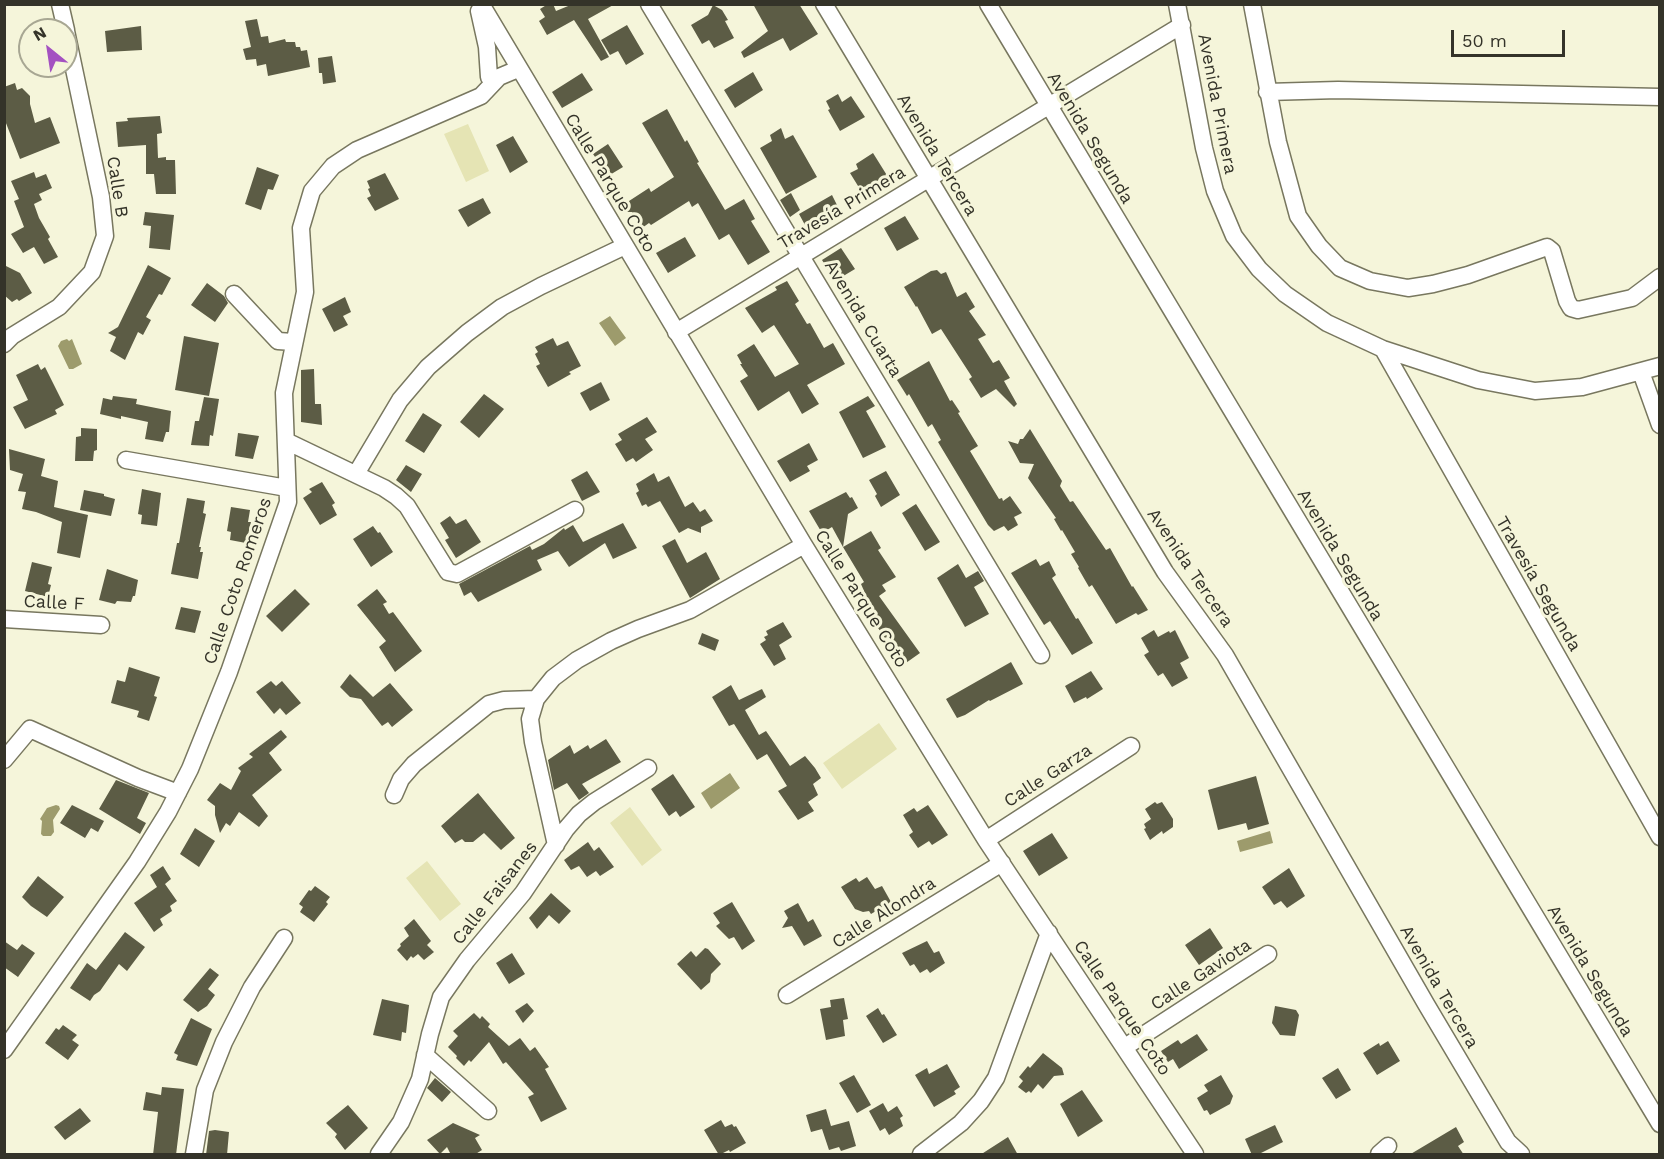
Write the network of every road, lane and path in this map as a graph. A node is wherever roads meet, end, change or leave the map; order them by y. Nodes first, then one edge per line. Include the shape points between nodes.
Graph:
1 (479, 4) edge
2 (649, 4) edge
3 (824, 4) edge
4 (988, 4) edge
5 (1176, 4) edge
6 (1252, 4) edge
7 (1182, 25) junction
8 (514, 61) junction
9 (489, 77) junction
10 (76, 78) edge
11 (1267, 92) junction
12 (482, 96) junction
13 (1659, 97) edge
14 (1049, 106) junction
15 (928, 179) junction
16 (625, 246) junction
17 (802, 255) junction
18 (1659, 277) edge
19 (234, 294) dead end
20 (676, 332) junction
21 (293, 342) junction
22 (4, 344) edge
23 (1383, 349) junction
24 (1659, 366) edge
25 (1641, 372) junction
26 (1659, 425) edge
27 (286, 441) junction
28 (126, 460) dead end
29 (356, 474) junction
30 (287, 488) junction
31 (574, 510) dead end
32 (804, 545) junction
33 (4, 619) edge
34 (101, 625) dead end
35 (1041, 655) dead end
36 (536, 699) junction
37 (1131, 746) dead end
38 (4, 760) edge
39 (648, 768) dead end
40 (178, 793) junction
41 (394, 795) dead end
42 (1659, 837) edge
43 (986, 840) junction
44 (556, 845) junction
45 (1002, 863) junction
46 (1049, 933) junction
47 (284, 938) dead end
48 (1268, 954) dead end
49 (787, 995) dead end
50 (1125, 1047) junction
51 (4, 1050) edge
52 (425, 1055) junction
53 (488, 1111) dead end
54 (1659, 1122) edge
55 (194, 1155) edge
56 (379, 1155) edge
57 (921, 1155) edge
58 (1196, 1155) edge
59 (1521, 1155) edge

1 - 8 street, Calle Parque Coto
1 - 9 street
2 - 17 street, Avenida Cuarta
3 - 15 street, Avenida Tercera
4 - 14 street, Avenida Segunda
5 - 7 street, Avenida Primera
6 - 11 street
7 - 14 street, Travesía Primera
7 - 23 street, Avenida Primera via 1204,148 1215,191 1234,236 1259,269 1285,294 1327,323
8 - 9 street via 494,67
8 - 12 street
8 - 16 street, Calle Parque Coto
9 - 12 street
10 - 22 street, Calle B via 105,236 92,272 68,298
11 - 13 street
11 - 18 street via 1298,216 1340,268 1370,281 1408,288 1468,274 1546,247 1552,251 1567,301 1578,310 1632,298
12 - 21 street, Calle Coto Romeros via 357,150 333,166 312,191 301,228 305,292
14 - 15 street, Travesía Primera
14 - 54 street, Avenida Segunda
15 - 17 street, Travesía Primera
15 - 59 street, Avenida Tercera via 1165,572 1225,655 1431,1014 1508,1142
16 - 20 street, Calle Parque Coto
16 - 29 street via 502,307 467,333 400,400
17 - 20 street, Travesía Primera
17 - 35 street, Avenida Cuarta
19 - 21 street via 278,341
20 - 32 street, Calle Parque Coto
21 - 27 street, Calle Coto Romeros via 284,393
23 - 25 street, Avenida Primera via 1478,380 1535,391 1582,387
23 - 42 street, Travesía Segunda
24 - 25 street, Avenida Primera
25 - 26 street
27 - 29 street
27 - 30 street, Calle Coto Romeros
28 - 30 street
29 - 31 street via 384,488 407,506 441,564 448,572 457,574
30 - 40 street, Calle Coto Romeros via 288,502 229,672
32 - 36 street via 690,610 638,629 585,655 553,678
32 - 43 street, Calle Parque Coto
33 - 34 street, Calle F
36 - 41 street via 489,704 414,764
36 - 44 street, Calle Faisanes via 530,719 533,742
37 - 43 street, Calle Garza
38 - 40 street via 30,729
39 - 44 street via 579,814
40 - 51 street, Calle Coto Romeros via 136,862
43 - 45 street, Calle Parque Coto
44 - 52 street, Calle Faisanes via 441,997
45 - 46 street, Calle Parque Coto
45 - 49 street, Calle Alondra
46 - 50 street, Calle Parque Coto
46 - 57 street via 996,1078 961,1123
47 - 55 street via 252,987 224,1042 205,1090
48 - 50 street, Calle Gaviota
50 - 58 street, Calle Parque Coto
52 - 53 street
52 - 56 street, Calle Faisanes via 420,1078 401,1122

